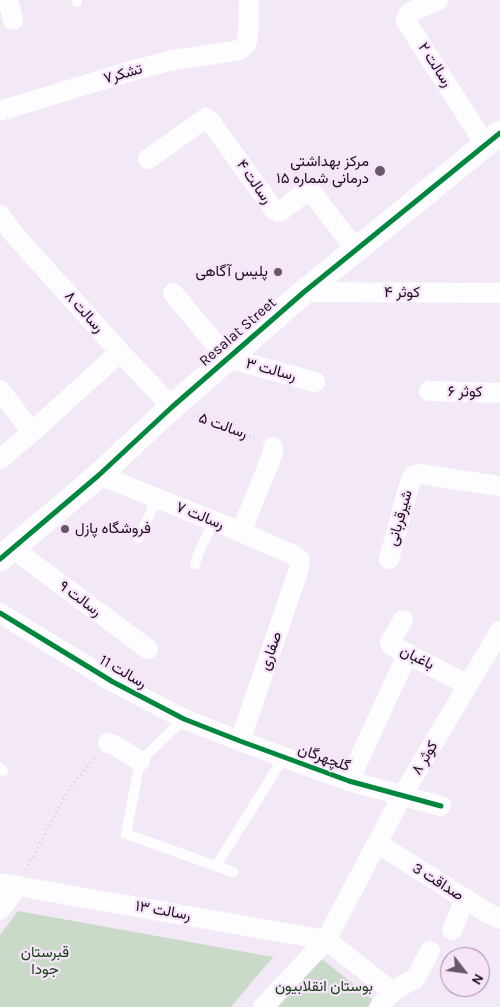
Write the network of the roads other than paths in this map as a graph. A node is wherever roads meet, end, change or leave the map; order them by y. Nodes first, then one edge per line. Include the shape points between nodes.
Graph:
1 (8, 0) edge
2 (248, 0) edge
3 (438, 0) edge
4 (13, 20) dead end
5 (0, 112) edge
6 (493, 138) edge
7 (148, 159) dead end
8 (0, 215) edge
9 (356, 250) junction
10 (304, 292) junction
11 (173, 293) dead end
12 (500, 293) edge
13 (120, 352) junction
14 (227, 358) junction
15 (315, 382) dead end
16 (0, 390) edge
17 (429, 391) dead end
18 (500, 393) edge
19 (172, 407) junction
20 (32, 432) junction
21 (273, 447) road end
22 (0, 459) edge
23 (99, 475) junction
24 (500, 486) edge
25 (157, 498) junction
26 (214, 521) junction
27 (241, 532) junction
28 (140, 538) dead end
29 (6, 553) edge
30 (389, 559) dead end
31 (300, 560) joint
32 (195, 564) dead end
33 (0, 613) edge
34 (403, 620) dead end
35 (500, 631) edge
36 (148, 650) dead end
37 (408, 654) junction
38 (468, 685) junction
39 (184, 719) junction
40 (240, 741) junction
41 (108, 743) road end
42 (284, 757) junction
43 (140, 761) junction
44 (349, 781) junction
45 (402, 796) junction
46 (441, 806) dead end
47 (377, 843) junction
48 (216, 866) junction
49 (233, 872) dead end
50 (9, 884) edge
51 (465, 899) junction
52 (0, 910) edge
53 (500, 919) edge
54 (452, 930) dead end
55 (326, 940) junction
56 (430, 951) dead end
57 (393, 992) junction
58 (263, 1007) edge
59 (380, 1007) edge

1 - 4 street
2 - 5 street, تشکر۷ via 248,37 240,50 168,61
3 - 6 street, رسالت ۲ via 410,12 406,21
6 - 9 street, Resalat Street
7 - 9 street, رسالت ۴ via 206,118 274,210 281,211 304,194 314,195
8 - 13 street, رسالت ۸
9 - 10 street, Resalat Street
10 - 12 street, کوثر ۴
10 - 14 street, Resalat Street
11 - 14 street
13 - 19 street, رسالت ۸
13 - 20 street
14 - 15 street, رسالت ۳
14 - 19 street, Resalat Street
16 - 20 street
17 - 18 street, کوثر ۶
19 - 23 street, Resalat Street
20 - 22 street
21 - 27 street
23 - 25 street, رسالت ۷
23 - 29 street, Resalat Street
24 - 30 street, شیرقربانی via 414,475
25 - 26 street, رسالت ۷
25 - 28 lane
26 - 27 street, رسالت ۷
26 - 32 lane
27 - 31 street, رسالت ۷
29 - 36 street, رسالت ۹
31 - 40 street, صفاری
33 - 39 street, رسالت 11 via 113,682
34 - 37 street, باغبان via 390,642
35 - 38 street, کوثر ۸
37 - 38 street, باغبان
37 - 44 street
38 - 45 street, کوثر ۸
39 - 40 street, رسالت 11
39 - 43 lane
40 - 42 street, گلچهرگان
41 - 43 street
42 - 44 street, گلچهرگان
42 - 48 lane
43 - 48 lane via 126,834
44 - 45 street, گلچهرگان
45 - 46 street, گلچهرگان
45 - 47 street, کوثر ۸
47 - 51 street, صداقت 3
47 - 55 street, کوثر ۸
48 - 49 lane
50 - 52 street
50 - 55 street, رسالت ۱۳
51 - 53 street, صداقت 3
51 - 54 street
55 - 57 street
55 - 58 street, کوثر ۸
56 - 57 street via 415,979
57 - 59 street

